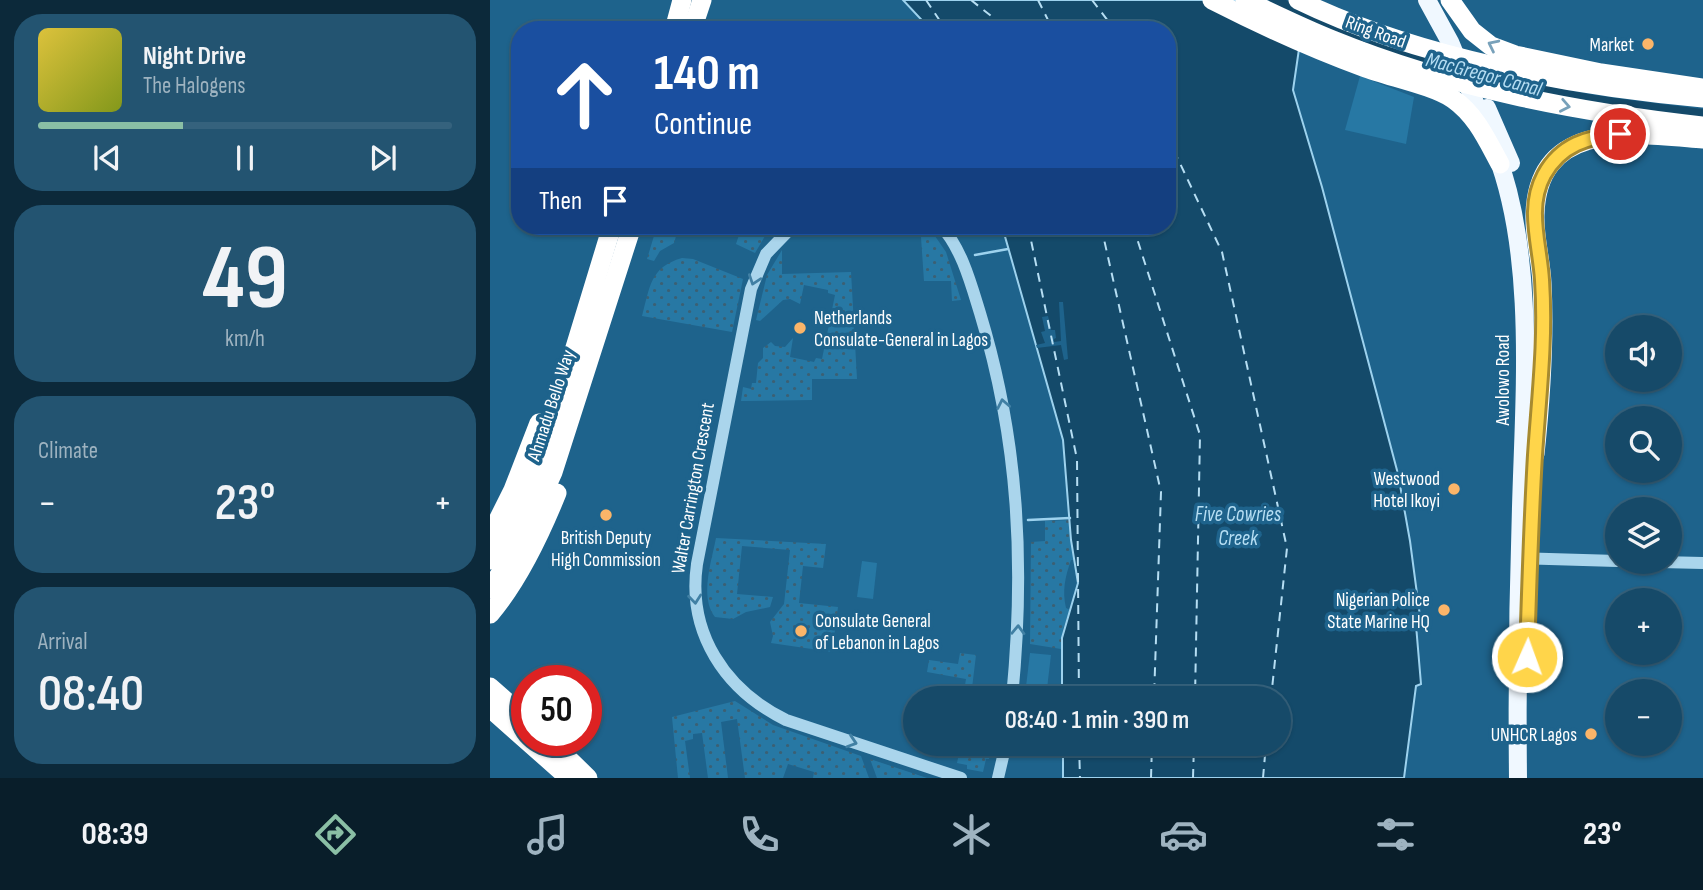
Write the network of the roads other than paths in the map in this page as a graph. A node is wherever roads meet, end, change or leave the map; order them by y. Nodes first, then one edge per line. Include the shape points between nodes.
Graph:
1 (682, 0) edge
2 (702, 0) edge
3 (1212, 0) edge
4 (1245, 0) edge
5 (1298, 0) edge
6 (1427, 0) edge
7 (1438, 0) edge
8 (1450, 0) edge
9 (676, 21) edge
10 (695, 21) edge
11 (1456, 44) junction
12 (1703, 88) edge
13 (1477, 97) junction
14 (1703, 98) edge
15 (1703, 126) edge
16 (1703, 139) edge
17 (1500, 164) junction
18 (609, 235) edge
19 (629, 235) edge
20 (784, 235) edge
21 (946, 235) edge
22 (622, 258) junction
23 (601, 260) junction
24 (1535, 454) junction
25 (547, 466) junction
26 (490, 536) edge
27 (1524, 558) junction
28 (490, 560) edge
29 (1605, 561) edge
30 (1682, 563) edge
31 (1703, 563) edge
32 (490, 589) edge
33 (490, 614) edge
34 (1014, 686) edge
35 (490, 687) edge
36 (511, 706) edge
37 (490, 708) edge
38 (565, 756) edge
39 (1003, 756) edge
40 (569, 778) edge
41 (588, 778) edge
42 (961, 778) edge
43 (998, 778) edge
44 (1518, 778) edge
45 (1528, 778) edge

1 - 9 highway
2 - 10 highway
3 - 17 highway via 1317,50 1438,91 1466,109
4 -> 15 highway, Ring Road, bridge via 1334,41 1451,80 1577,108
5 - 14 highway, Ring Road, bridge via 1430,49 1613,88
6 - 11 main road, Awolowo Road
7 - 11 main road, Awolowo Road
12 -> 8 highway via 1515,55 1472,32
11 - 13 main road, Awolowo Road, bridge
13 - 17 main road, Awolowo Road
13 - 24 main road, Awolowo Road via 1511,163 1527,237 1533,287
16 - 24 highway via 1637,134 1594,137 1563,153 1544,175 1534,216 1542,279 1542,384
17 - 27 main road, Awolowo Road via 1513,219 1523,321
18 - 23 highway, Ahmadu Bello Way
19 - 22 highway, Ahmadu Bello Way
20 -> 42 street, Walter Carrington Crescent via 760,265 745,310 697,564 698,619 730,679 761,706 786,720
34 -> 21 street via 1020,581 1009,431 991,349 966,270
22 - 25 highway, Ahmadu Bello Way
22 - 33 highway via 622,289 565,472 541,529
23 - 25 highway, Ahmadu Bello Way
23 - 26 highway via 583,287 533,440
24 - 27 main road, Awolowo Road
25 - 28 highway, Ahmadu Bello Way
25 - 32 highway, Ahmadu Bello Way via 522,541
27 - 29 street
27 - 44 main road, Awolowo Road via 1517,678
27 - 45 main road, Awolowo Road
30 - 31 street
35 - 36 highway
37 - 40 highway
38 - 41 highway
39 - 43 street

